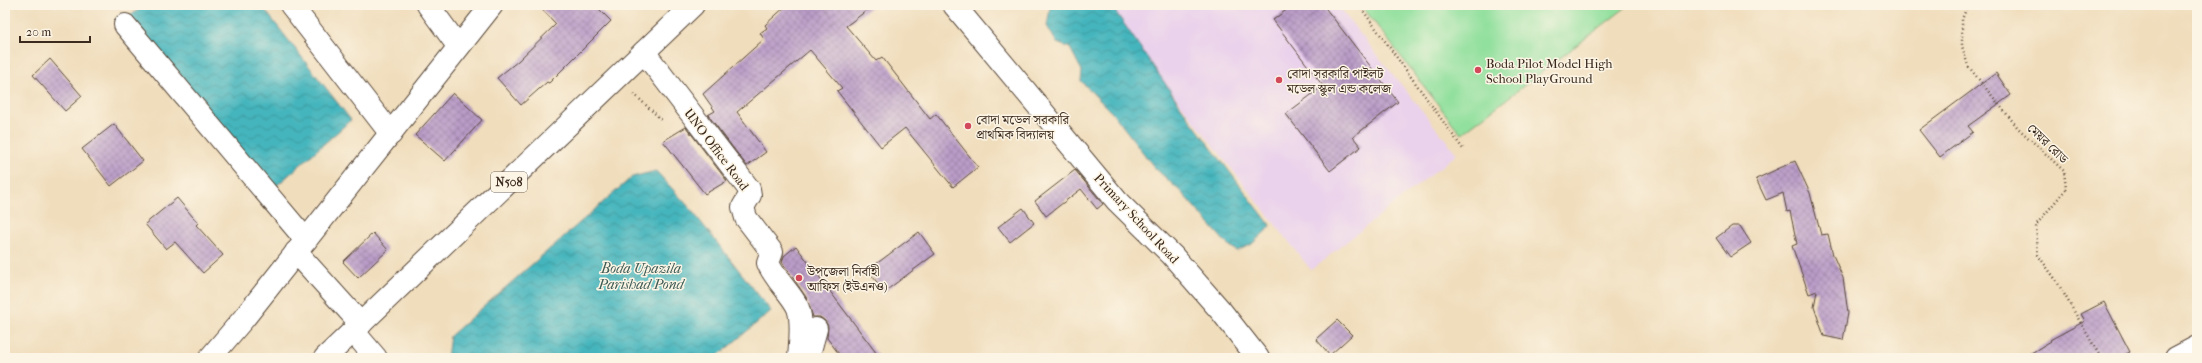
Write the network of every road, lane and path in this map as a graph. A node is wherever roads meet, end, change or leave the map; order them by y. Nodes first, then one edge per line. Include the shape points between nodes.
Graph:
1 (291, 5) edge
2 (428, 5) edge
3 (492, 5) edge
4 (693, 5) edge
5 (954, 5) edge
6 (1358, 5) edge
7 (1968, 5) edge
8 (125, 25) dead end
9 (458, 46) junction
10 (644, 52) junction
11 (617, 79) junction
12 (663, 121) dead end
13 (391, 134) junction
14 (1463, 149) dead end
15 (301, 246) junction
16 (357, 327) junction
17 (816, 329) dead end
18 (2197, 348) edge
19 (210, 358) edge
20 (325, 358) edge
21 (376, 358) edge
22 (799, 358) edge
23 (808, 358) edge
24 (1258, 358) edge
25 (2101, 358) edge
26 (2176, 358) edge

1 - 13 main road
2 - 9 main road
3 - 9 main road
4 - 10 main road, N508
5 - 24 main road, Primary School Road via 1117,201 1172,255
6 - 14 path
7 - 25 path, মেয়র রোড via 1962,19 1962,46 1968,66 2018,128 2064,171 2066,189 2036,225 2038,255 2056,280
8 - 15 main road
9 - 13 main road
10 - 11 main road, N508
10 - 22 main road, UNO Office Road via 749,189 750,195 743,207 746,218 772,252 768,263 771,272 797,307 800,322
11 - 12 path
11 - 16 main road, N508
13 - 15 main road
15 - 16 main road
15 - 19 main road
16 - 20 main road, N508
16 - 21 main road
17 - 23 main road
18 - 26 main road

